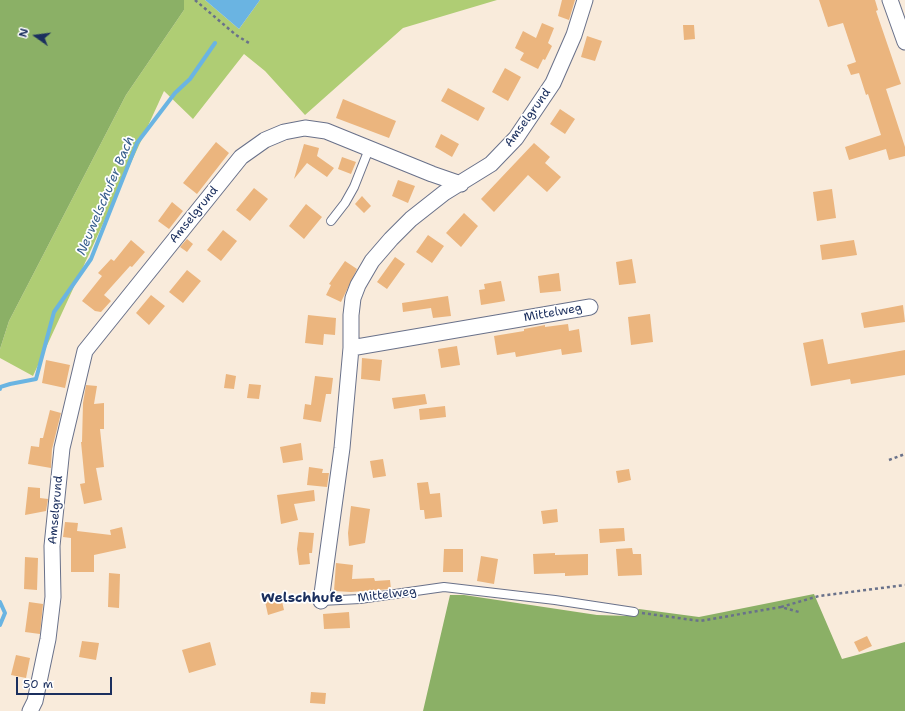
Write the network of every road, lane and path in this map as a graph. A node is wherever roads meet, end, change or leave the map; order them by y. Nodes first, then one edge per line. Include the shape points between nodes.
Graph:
1 (195, 0) edge
2 (585, 0) edge
3 (890, 0) edge
4 (905, 42) edge
5 (249, 43) dead end
6 (369, 149) junction
7 (461, 184) junction
8 (331, 221) dead end
9 (590, 307) dead end
10 (351, 348) junction
11 (905, 454) edge
12 (889, 460) dead end
13 (905, 585) edge
14 (321, 601) joint
15 (781, 607) junction
16 (634, 612) joint
17 (799, 612) dead end
18 (30, 711) edge

1 - 5 path
2 - 7 street, Amselgrund via 574,35 552,83 516,138 491,164
3 - 4 street
6 - 7 street, Amselgrund
6 - 8 lane via 354,187
6 - 18 street, Amselgrund via 326,131 305,128 284,132 259,144 241,157 85,351 62,448 52,546 53,597 48,640 35,701
7 - 10 street, Mittelweg via 427,205 372,261 353,298
9 - 10 street, Mittelweg
10 - 14 street, Mittelweg via 342,448
11 - 12 path
13 - 15 path via 819,596
14 - 16 lane, Mittelweg via 360,599 444,587
15 - 16 path via 700,621
15 - 17 path

